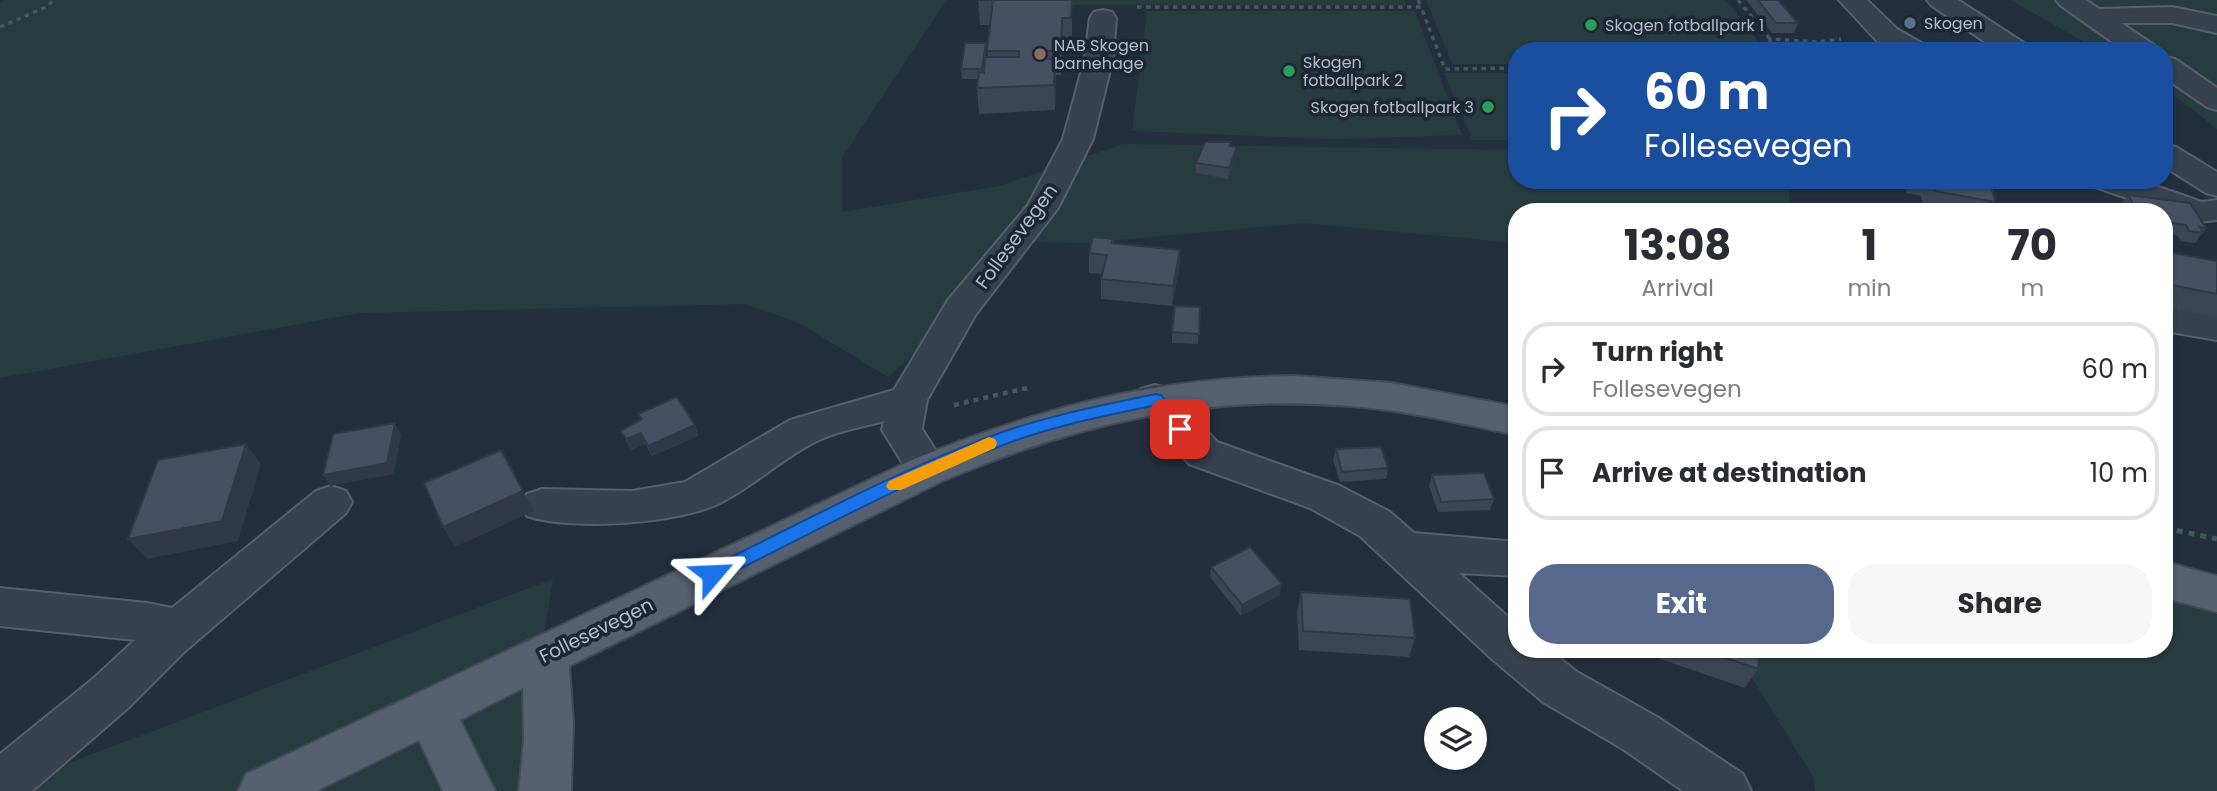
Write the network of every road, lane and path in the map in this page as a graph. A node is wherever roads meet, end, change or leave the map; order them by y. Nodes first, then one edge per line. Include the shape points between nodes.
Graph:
1 (54, 0) edge
2 (1418, 0) edge
3 (1738, 0) edge
4 (1852, 0) edge
5 (1940, 0) edge
6 (2069, 0) edge
7 (1421, 7) junction
8 (2096, 17) junction
9 (1103, 18) joint
10 (2217, 24) edge
11 (0, 27) edge
12 (1887, 35) junction
13 (1770, 38) junction
14 (1795, 40) junction
15 (1770, 42) edge
16 (1800, 42) edge
17 (1899, 42) edge
18 (2003, 42) edge
19 (2131, 42) edge
20 (1508, 68) edge
21 (2173, 71) edge
22 (2217, 101) edge
23 (2173, 164) edge
24 (2137, 189) edge
25 (2213, 211) edge
26 (2173, 320) edge
27 (2217, 328) edge
28 (1156, 399) junction
29 (908, 400) junction
30 (1508, 419) edge
31 (928, 470) junction
32 (331, 502) dead end
33 (541, 505) dead end
34 (2173, 530) edge
35 (2217, 539) edge
36 (1401, 549) junction
37 (1508, 558) edge
38 (2173, 582) edge
39 (2217, 594) edge
40 (0, 607) edge
41 (180, 629) junction
42 (1508, 645) edge
43 (544, 655) junction
44 (1524, 658) edge
45 (430, 711) junction
46 (0, 786) edge
47 (264, 791) edge
48 (469, 791) edge
49 (545, 791) edge
50 (1725, 791) edge

1 - 11 path
2 - 7 path
3 - 13 path
4 - 12 street
5 - 18 street
6 - 8 street
7 - 9 path via 1136,7
7 - 20 path via 1445,69
8 - 10 street via 2150,13
8 - 19 street
9 - 29 street, Follesevegen via 1088,108 1054,187 961,308
12 - 14 path
12 - 17 street
13 - 14 path
13 - 15 path
14 - 16 path
21 - 22 street
23 - 25 street
24 - 25 street
26 - 27 street
28 - 30 main road, Follesevegen via 1277,389 1350,392
28 - 31 main road, Follesevegen via 1061,419 991,442
28 - 36 street via 1203,453 1325,497 1374,524
29 - 31 street, Follesevegen via 902,430
29 - 33 street via 804,430 707,491 688,498 632,507
31 - 43 main road, Follesevegen
32 - 41 street
34 - 35 path
36 - 37 street
36 - 42 street
38 - 39 main road
40 - 41 street
41 - 46 street
43 - 45 main road, Follesevegen
43 - 49 main road via 549,754
44 - 50 street via 1560,687 1640,733
45 - 47 main road, Follesevegen
45 - 48 main road

